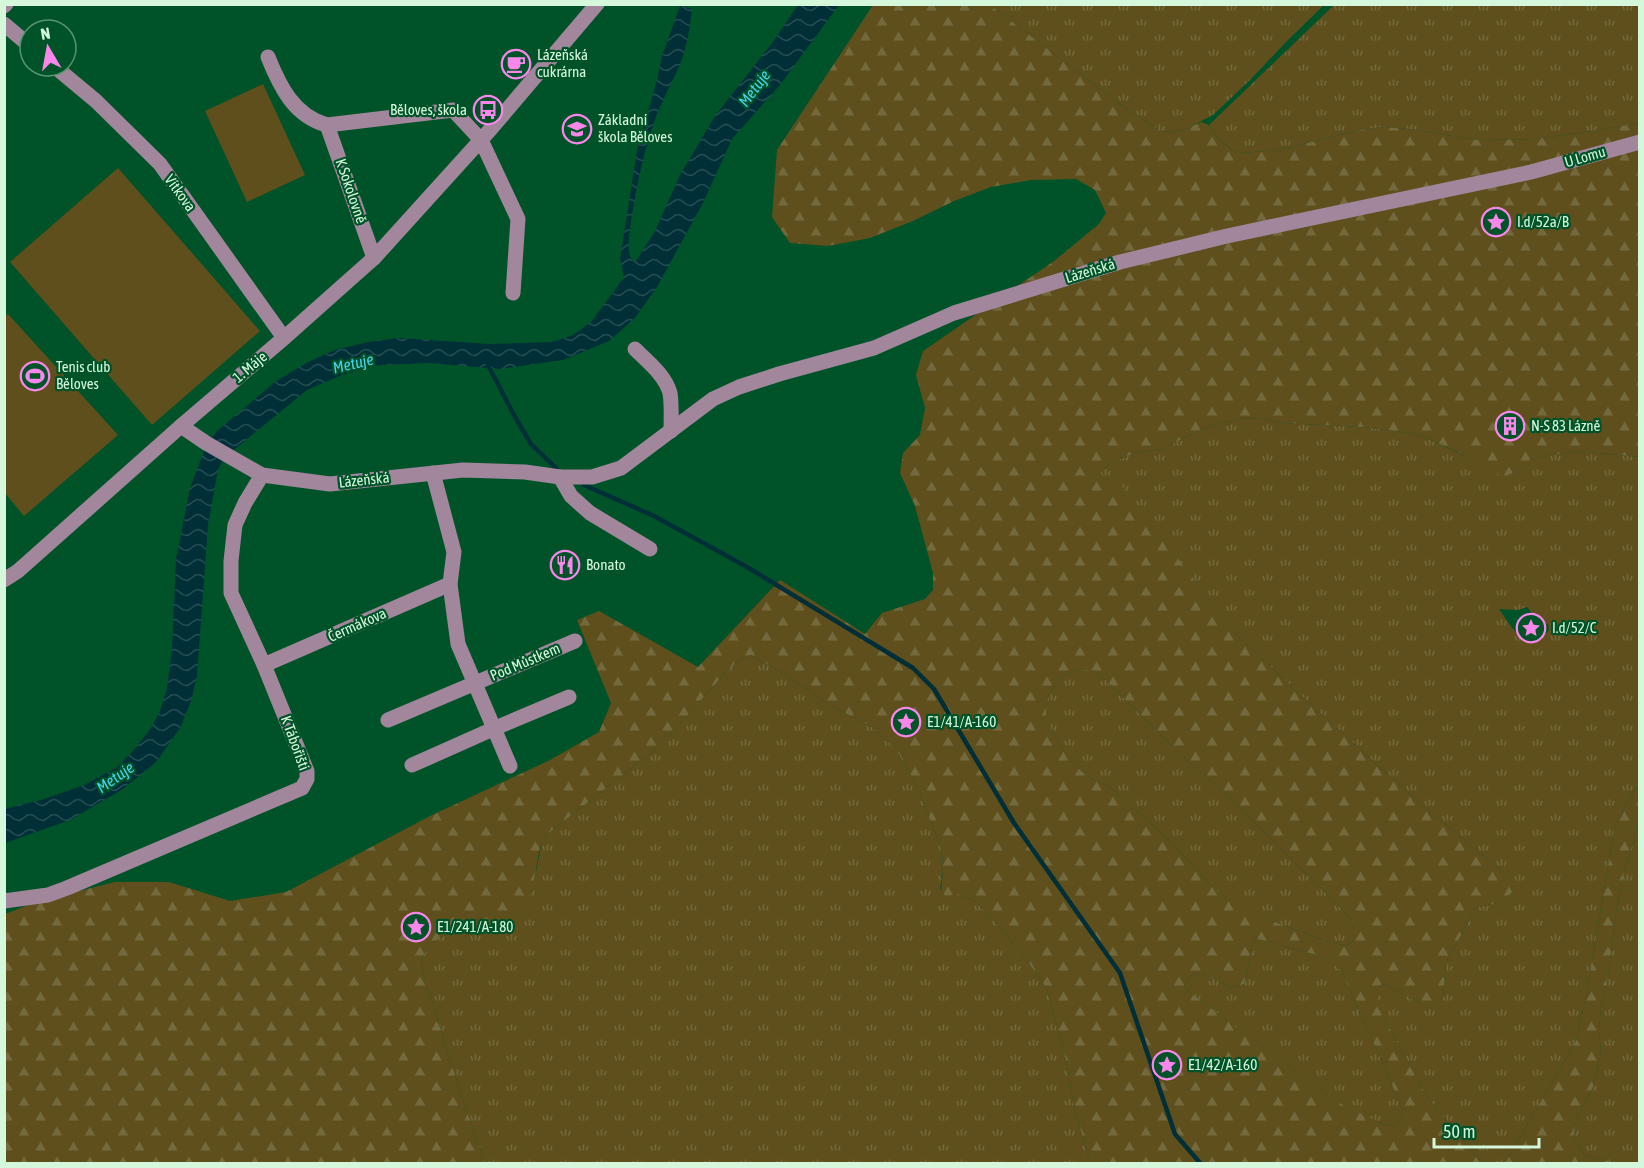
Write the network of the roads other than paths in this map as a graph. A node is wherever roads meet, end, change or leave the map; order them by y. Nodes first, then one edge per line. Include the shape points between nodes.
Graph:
1 (597, 4) edge
2 (4, 24) edge
3 (18, 36) edge
4 (268, 57) dead end
5 (68, 78) edge
6 (327, 125) junction
7 (481, 140) junction
8 (1640, 142) edge
9 (1531, 172) joint
10 (374, 258) junction
11 (513, 293) dead end
12 (284, 338) junction
13 (635, 349) dead end
14 (181, 426) junction
15 (671, 432) junction
16 (433, 473) junction
17 (262, 475) junction
18 (560, 477) junction
19 (650, 549) dead end
20 (5, 579) edge
21 (450, 584) junction
22 (575, 641) dead end
23 (264, 665) junction
24 (475, 683) junction
25 (569, 697) dead end
26 (388, 720) dead end
27 (493, 729) junction
28 (412, 765) dead end
29 (510, 766) dead end
30 (4, 902) edge

1 - 7 street, 1. Máje
2 - 3 street
4 - 6 street via 278,81 298,110
5 - 12 street, Vítkova via 160,164
6 - 7 street via 453,110
6 - 10 street, K Sokolovně
7 - 10 street, 1. Máje
7 - 11 street via 518,219
8 - 9 street, U Lomu
9 - 15 street, Lázeňská via 1120,262 954,313 874,348 739,387 713,399
10 - 12 street, 1. Máje
12 - 14 street, 1. Máje
13 - 15 street via 656,369 670,393
14 - 17 street, Lázeňská
14 - 20 street, 1. Máje
15 - 18 street, Lázeňská via 621,468 592,477
16 - 17 street, Lázeňská via 330,484
16 - 18 street, Lázeňská via 463,470
16 - 21 street, Pod Můstkem via 454,552
17 - 23 street, K Tábořišti via 235,525 231,593
18 - 19 street via 571,496 590,513
21 - 23 street, Čermákova
21 - 24 street, Pod Můstkem via 458,644
22 - 24 street, Pod Můstkem
23 - 30 street, K Tábořišti via 307,771 303,788 48,894
24 - 26 street, Pod Můstkem
24 - 27 street, Pod Můstkem
25 - 27 street
27 - 28 street
27 - 29 street, Pod Můstkem

